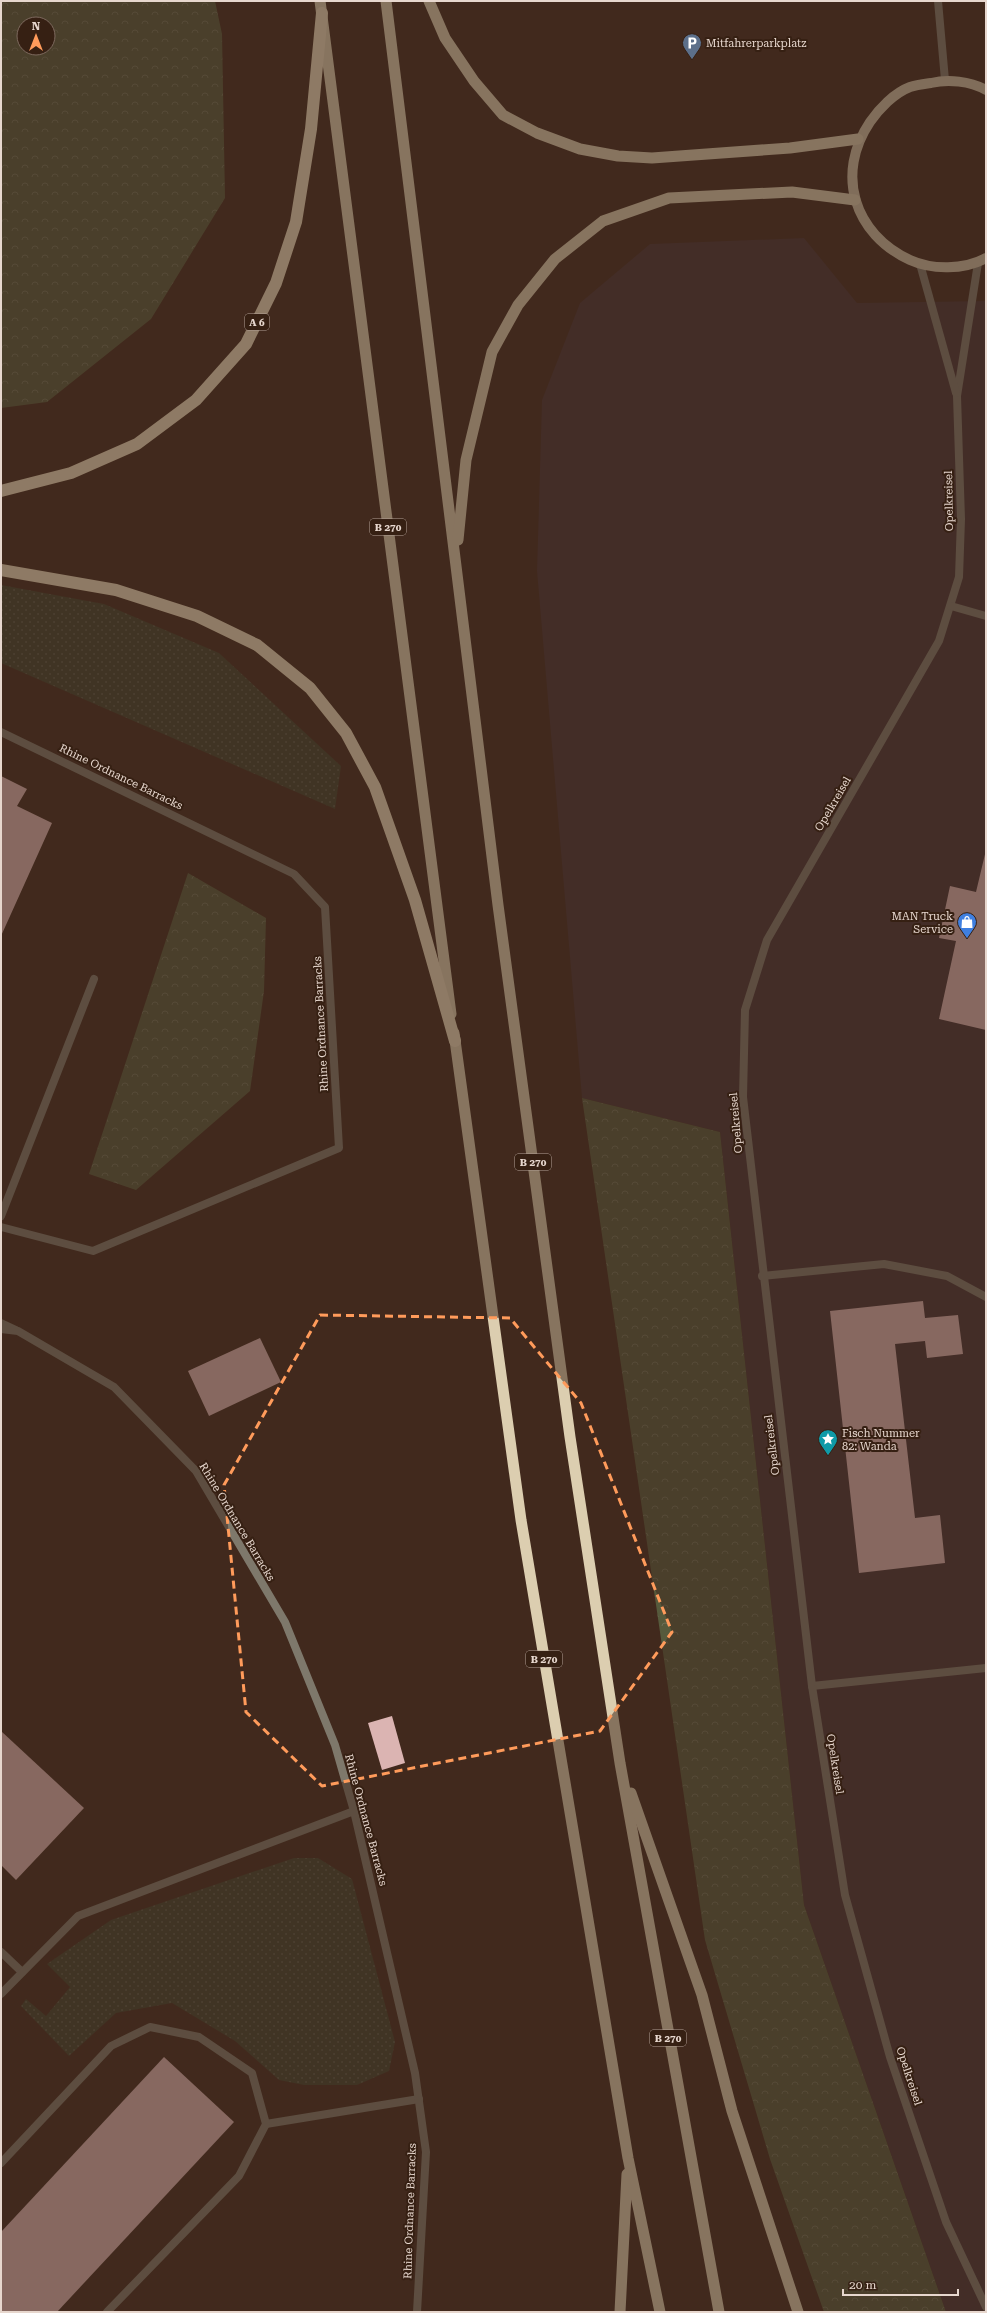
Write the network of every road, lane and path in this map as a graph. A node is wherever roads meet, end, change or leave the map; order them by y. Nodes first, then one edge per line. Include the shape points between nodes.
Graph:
1 (320, 1) edge
2 (386, 1) edge
3 (429, 1) edge
4 (938, 1) edge
5 (322, 13) junction
6 (945, 80) junction
7 (986, 90) edge
8 (858, 139) junction
9 (855, 200) junction
10 (982, 260) edge
11 (920, 264) junction
12 (957, 396) junction
13 (1, 491) edge
14 (456, 560) junction
15 (1, 570) edge
16 (951, 606) junction
17 (986, 616) edge
18 (1, 732) edge
19 (94, 979) dead end
20 (455, 1041) junction
21 (1, 1216) edge
22 (1, 1227) edge
23 (762, 1276) junction
24 (986, 1297) edge
25 (1, 1323) edge
26 (1, 1329) edge
27 (18, 1331) junction
28 (986, 1668) edge
29 (812, 1686) junction
30 (620, 1763) junction
31 (354, 1811) junction
32 (1, 1952) edge
33 (22, 1972) junction
34 (1, 1994) edge
35 (419, 2099) junction
36 (266, 2124) junction
37 (628, 2158) junction
38 (1, 2163) edge
39 (986, 2307) edge
40 (107, 2312) edge
41 (417, 2312) edge
42 (620, 2312) edge
43 (660, 2312) edge
44 (719, 2312) edge
45 (798, 2312) edge

1 - 5 highway, B 270
2 - 14 highway, B 270
3 - 8 highway via 445,38 474,81 503,115 537,133 580,149 618,156 652,158 790,148
4 - 6 street
5 - 13 highway, A 6 via 311,129 296,222 276,283 246,344 196,400 137,444 71,473
5 - 20 highway, B 270
6 - 7 main road via 979,86
6 - 8 main road via 909,87 879,108
8 - 9 main road via 852,179
9 - 11 main road via 869,229 892,251
9 - 14 highway via 792,192 669,198 603,220 555,259 518,305 492,352 466,460
10 - 11 main road via 950,268
10 - 12 street, Opelkreisel
11 - 12 street, Opelkreisel
12 - 16 street, Opelkreisel via 961,519 959,577
14 - 30 highway, B 270 via 498,905 570,1437
15 - 20 highway, B 270 via 116,590 198,616 257,645 310,688 346,733 375,787 415,900
16 - 17 street
16 - 23 street, Opelkreisel via 939,641 767,940 745,1010 743,1097
18 - 22 street, Rhine Ordnance Barracks via 294,874 325,907 339,1148 93,1251
19 - 21 street
20 - 37 highway, B 270 via 521,1520
23 - 24 street via 884,1264 947,1276
23 - 29 street, Opelkreisel
25 - 27 street, Rhine Ordnance Barracks
26 - 27 street, Rhine Ordnance Barracks
27 - 31 street, Rhine Ordnance Barracks via 114,1387 196,1471 285,1622 335,1745
28 - 29 street
29 - 39 street, Opelkreisel via 847,1902 890,2057 946,2222
30 - 44 highway, B 270
30 - 45 highway via 702,1995 732,2111
31 - 33 street via 78,1916
31 - 35 street, Rhine Ordnance Barracks
32 - 33 street
33 - 34 street
35 - 36 street
35 - 41 street, Rhine Ordnance Barracks via 426,2152
36 - 38 street via 252,2073 199,2037 150,2027 111,2046
36 - 40 street via 239,2176
37 - 42 highway
37 - 43 highway, B 270

